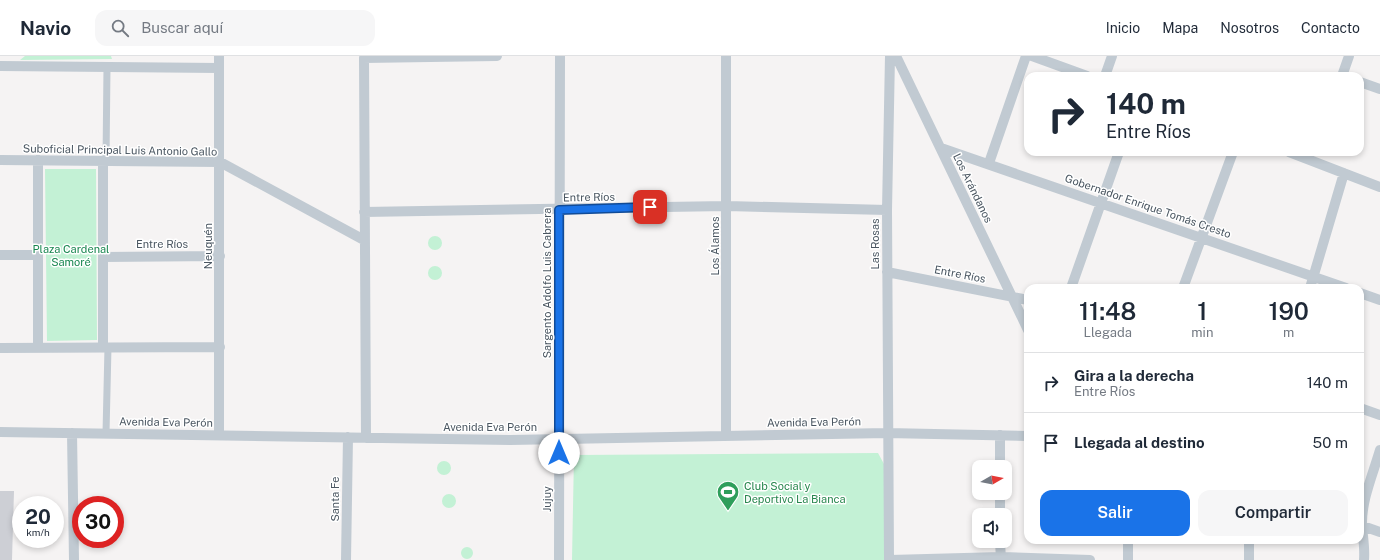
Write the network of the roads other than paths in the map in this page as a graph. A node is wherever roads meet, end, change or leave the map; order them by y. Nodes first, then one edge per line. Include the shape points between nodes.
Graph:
1 (219, 56) edge
2 (497, 56) edge
3 (560, 56) edge
4 (726, 56) edge
5 (890, 56) edge
6 (896, 56) edge
7 (1026, 56) edge
8 (1032, 56) edge
9 (1112, 56) edge
10 (1349, 56) edge
11 (0, 66) edge
12 (107, 67) junction
13 (219, 68) junction
14 (1076, 72) edge
15 (1106, 72) edge
16 (1344, 72) edge
17 (1364, 83) edge
18 (1380, 88) edge
19 (941, 148) junction
20 (1118, 156) edge
21 (1232, 156) edge
22 (1312, 156) edge
23 (0, 160) edge
24 (38, 160) junction
25 (104, 161) junction
26 (220, 162) junction
27 (989, 163) junction
28 (1344, 173) junction
29 (1380, 188) edge
30 (1101, 203) junction
31 (727, 206) junction
32 (559, 210) junction
33 (887, 210) junction
34 (364, 212) junction
35 (1201, 238) junction
36 (364, 240) junction
37 (0, 255) edge
38 (38, 255) junction
39 (220, 256) junction
40 (103, 257) junction
41 (886, 272) junction
42 (1313, 277) junction
43 (1072, 284) edge
44 (1184, 284) edge
45 (1311, 284) edge
46 (1334, 284) edge
47 (1364, 294) edge
48 (1012, 296) junction
49 (1024, 299) edge
50 (1380, 300) edge
51 (1024, 322) edge
52 (105, 347) junction
53 (220, 347) junction
54 (0, 348) edge
55 (38, 348) junction
56 (1364, 409) edge
57 (1380, 414) edge
58 (0, 432) edge
59 (72, 433) junction
60 (106, 433) junction
61 (887, 433) junction
62 (220, 435) junction
63 (726, 435) junction
64 (1000, 436) junction
65 (1024, 436) edge
66 (348, 437) junction
67 (366, 438) junction
68 (559, 438) junction
69 (1380, 450) edge
70 (1000, 460) edge
71 (1364, 506) edge
72 (1364, 526) edge
73 (1380, 532) edge
74 (1364, 540) edge
75 (1128, 544) edge
76 (1249, 544) edge
77 (1000, 548) edge
78 (1001, 559) edge
79 (74, 560) edge
80 (346, 560) edge
81 (558, 560) edge
82 (889, 560) edge
83 (1090, 560) edge
84 (1128, 560) edge
85 (1249, 560) edge
86 (1364, 560) edge

1 - 13 street, Neuquén
2 - 34 street via 364,58
3 - 32 street, Sargento Adolfo Luis Cabrera
4 - 31 street, Los Álamos
5 - 33 street, Las Rosas
6 - 19 street, Los Arándanos
7 - 27 street
8 - 14 street
9 - 15 street
10 - 16 street
11 - 12 street
12 - 13 street
12 - 25 street
13 - 26 street, Neuquén
17 - 18 street
19 - 27 street, Gobernador Enrique Tomás Cresto
19 - 48 street, Los Arándanos
20 - 30 street
21 - 35 street
22 - 28 street
23 - 24 street, Suboficial Principal Luis Antonio Gallo
24 - 25 street, Suboficial Principal Luis Antonio Gallo
24 - 38 street
25 - 26 street, Suboficial Principal Luis Antonio Gallo
25 - 40 street
26 - 36 street, Suboficial Principal Luis Antonio Gallo
26 - 39 street, Neuquén
27 - 30 street, Gobernador Enrique Tomás Cresto
28 - 29 street
28 - 42 street
30 - 35 street, Gobernador Enrique Tomás Cresto
30 - 43 street
31 - 32 street, Entre Ríos
31 - 33 street, Entre Ríos
31 - 63 street, Los Álamos
32 - 34 street, Entre Ríos
32 - 68 street, Sargento Adolfo Luis Cabrera
33 - 41 street, Las Rosas
34 - 36 street
35 - 42 street, Gobernador Enrique Tomás Cresto
35 - 44 street
36 - 67 street
37 - 38 street
38 - 55 street
39 - 40 street, Entre Ríos
39 - 53 street, Neuquén
40 - 52 street
41 - 48 street, Entre Ríos
41 - 61 street, Las Rosas
42 - 45 street
42 - 46 street, Gobernador Enrique Tomás Cresto
47 - 50 street
48 - 49 street, Entre Ríos
48 - 51 street, Los Arándanos
52 - 53 street
52 - 55 street
52 - 60 street
53 - 62 street, Neuquén
54 - 55 street
56 - 57 street
58 - 59 street, Avenida Eva Perón
59 - 60 street, Avenida Eva Perón
59 - 79 street
60 - 62 street, Avenida Eva Perón
61 - 63 street, Avenida Eva Perón
61 - 64 street, Avenida Eva Perón
61 - 82 street, Las Rosas
62 - 66 street, Avenida Eva Perón
63 - 68 street, Avenida Eva Perón
64 - 65 street, Avenida Eva Perón
64 - 70 street
66 - 67 street, Avenida Eva Perón
66 - 80 street, Santa Fe
67 - 68 street, Avenida Eva Perón
68 - 81 street, Jujuy
69 - 71 street
72 - 73 street
74 - 86 street
75 - 84 street
76 - 85 street
77 - 78 street
78 - 82 street
78 - 83 street

